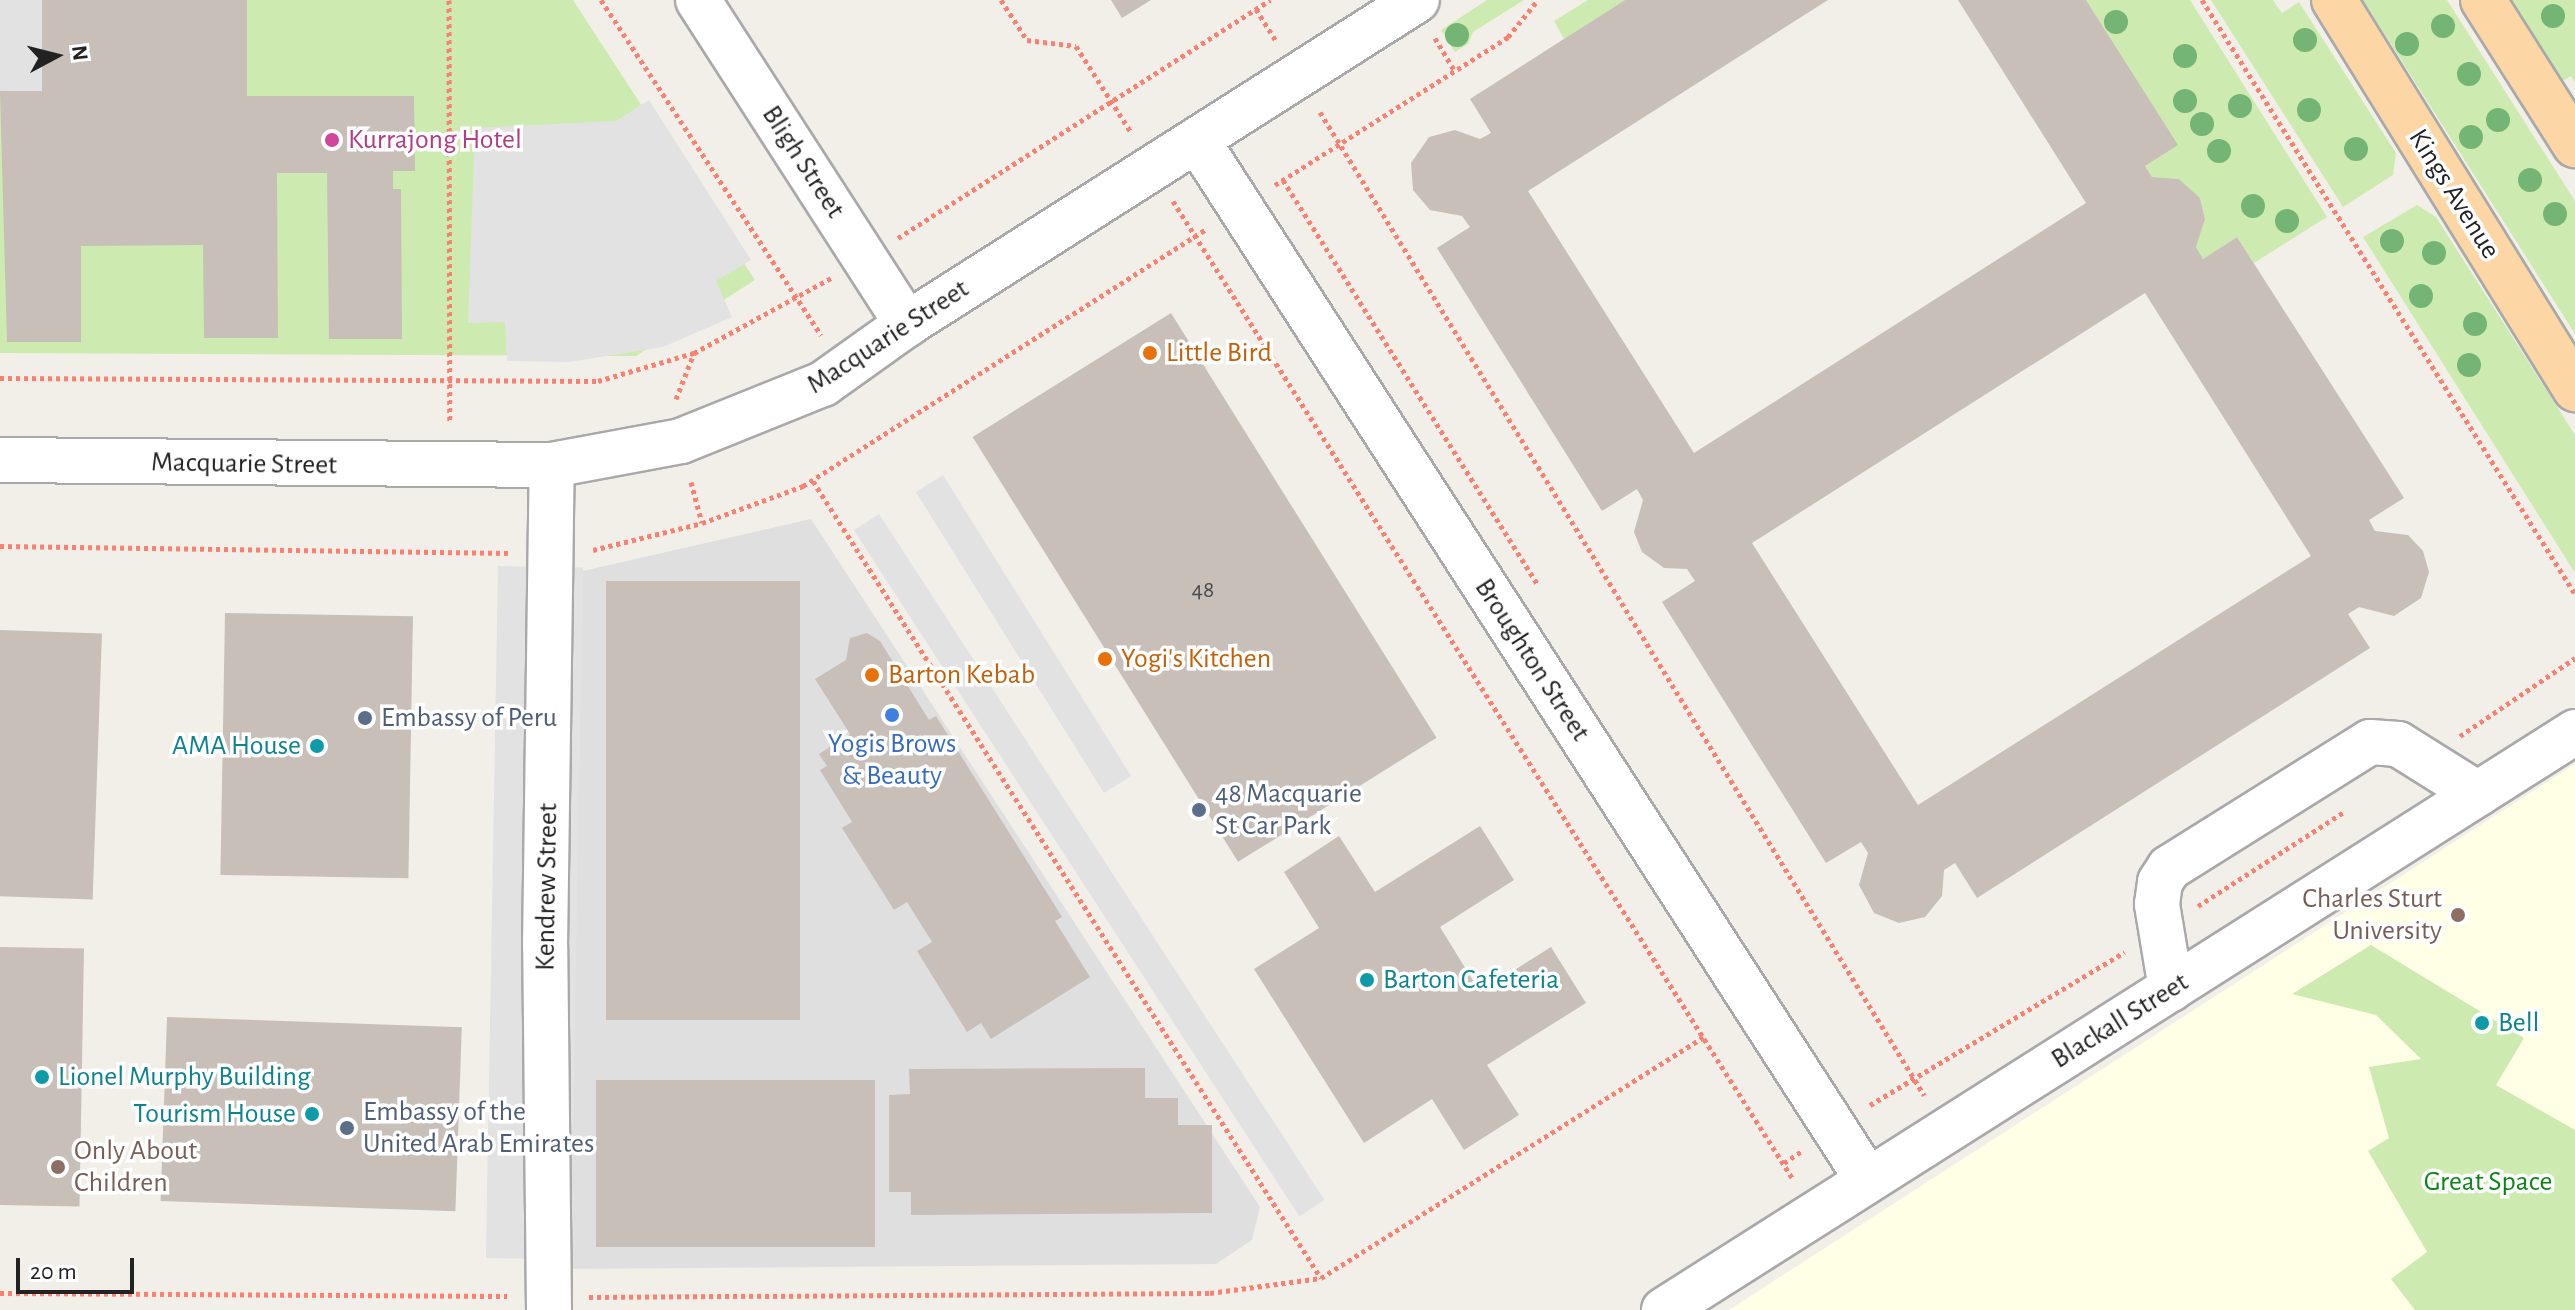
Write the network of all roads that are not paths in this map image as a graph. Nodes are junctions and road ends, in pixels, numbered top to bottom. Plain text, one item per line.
1 (698, 0) edge
2 (1417, 0) edge
3 (2334, 0) edge
4 (2483, 0) edge
5 (1197, 140) junction
6 (2575, 145) edge
7 (907, 324) junction
8 (2575, 389) edge
9 (0, 460) edge
10 (552, 465) junction
11 (2575, 732) edge
12 (2478, 794) junction
13 (2171, 989) junction
14 (1867, 1179) junction
15 (548, 1303) edge
16 (1664, 1310) edge

1 - 7 street, Bligh Street
2 - 5 street, Macquarie Street
3 - 8 main road, Kings Avenue
4 - 6 main road
5 - 7 street, Macquarie Street
5 - 14 street, Broughton Street
7 - 10 street, Macquarie Street
9 - 10 street, Macquarie Street
10 - 15 street, Kendrew Street
11 - 12 street, Blackall Street
12 - 13 street, Blackall Street
12 - 13 street
13 - 14 street, Blackall Street
14 - 16 street, Blackall Street

